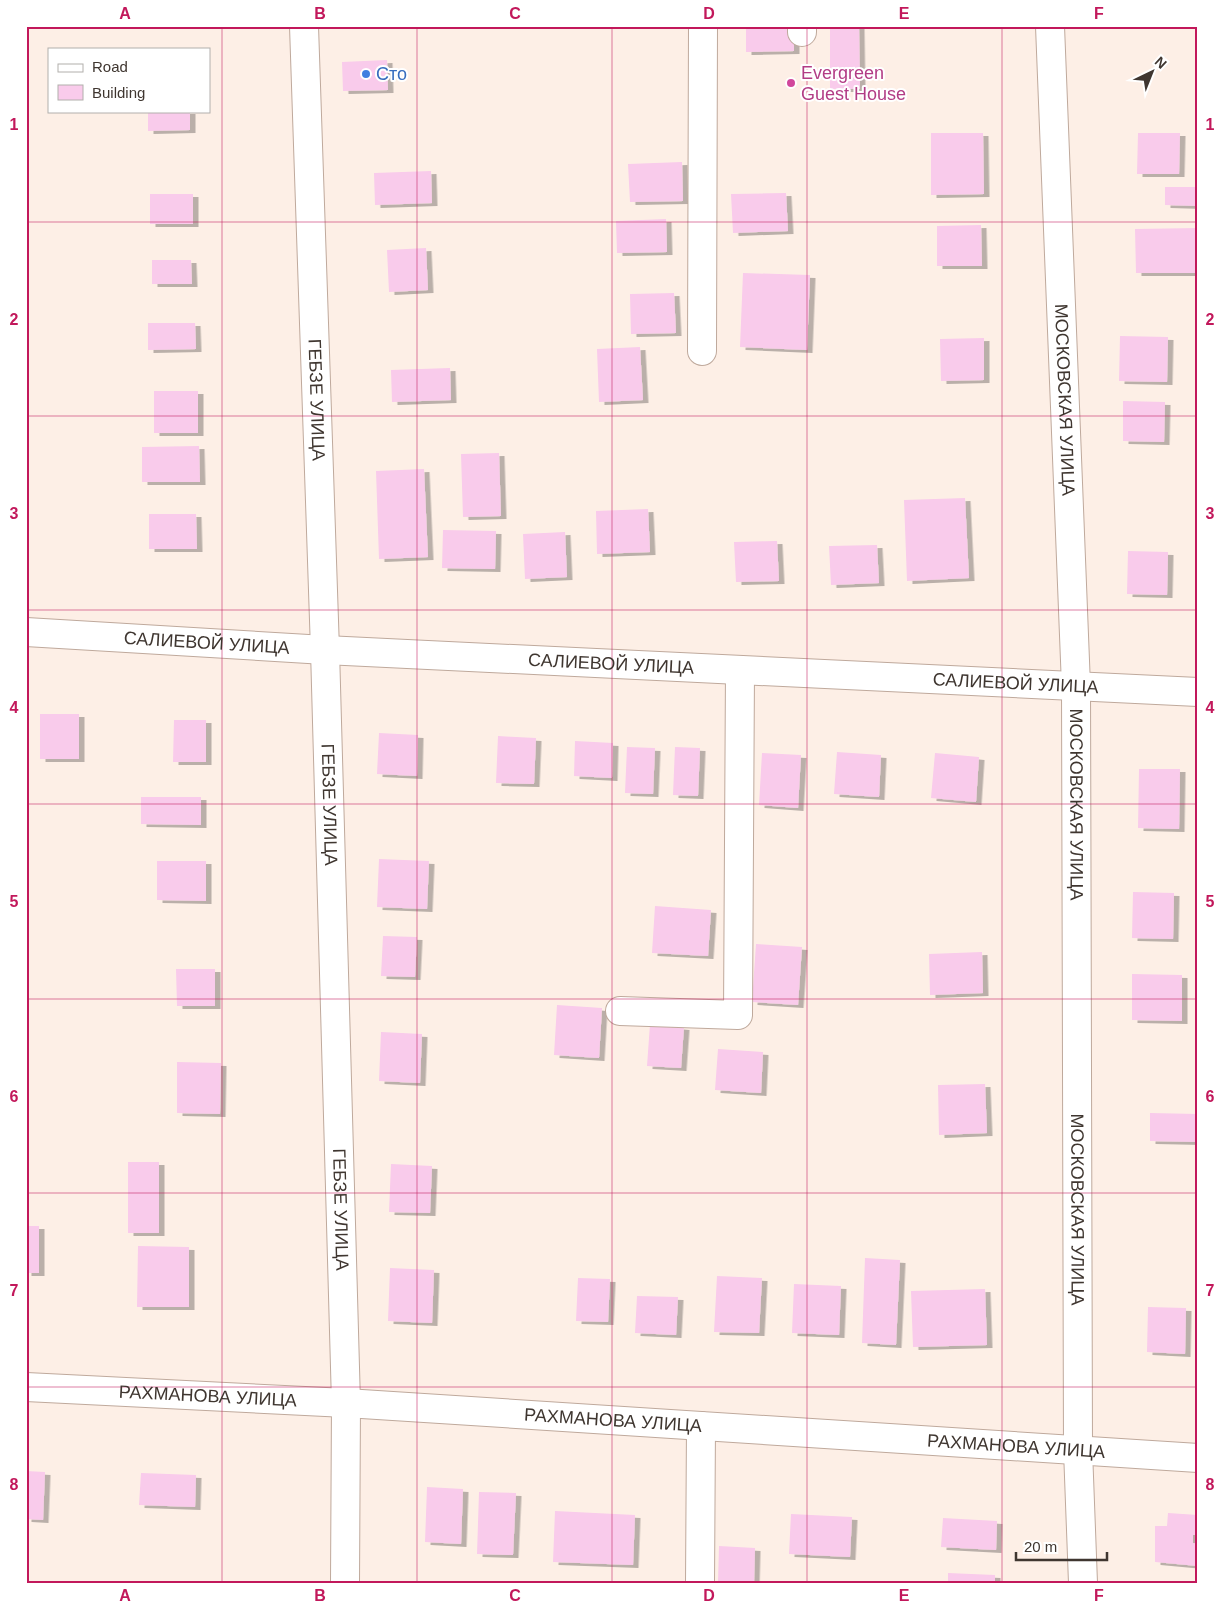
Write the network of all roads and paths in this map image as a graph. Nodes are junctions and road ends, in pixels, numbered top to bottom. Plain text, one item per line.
1 (304, 26) edge
2 (703, 26) edge
3 (1050, 26) edge
4 (702, 352) dead end
5 (26, 632) edge
6 (324, 650) junction
7 (740, 670) junction
8 (1076, 686) junction
9 (1198, 692) edge
10 (620, 1011) dead end
11 (26, 1387) edge
12 (346, 1404) junction
13 (701, 1426) junction
14 (1078, 1450) junction
15 (1198, 1458) edge
16 (346, 1583) edge
17 (700, 1583) edge
18 (1083, 1583) edge

1 - 6 street, ГЕБЗЕ УЛИЦА
2 - 4 street
3 - 8 street, МОСКОВСКАЯ УЛИЦА
5 - 6 street, САЛИЕВОЙ УЛИЦА
6 - 7 street, САЛИЕВОЙ УЛИЦА
6 - 12 street, ГЕБЗЕ УЛИЦА
7 - 8 street, САЛИЕВОЙ УЛИЦА
7 - 10 street
8 - 9 street, САЛИЕВОЙ УЛИЦА
8 - 14 street, МОСКОВСКАЯ УЛИЦА
11 - 12 street, РАХМАНОВА УЛИЦА
12 - 13 street, РАХМАНОВА УЛИЦА
12 - 16 street, ГЕБЗЕ УЛИЦА
13 - 14 street, РАХМАНОВА УЛИЦА
13 - 17 street
14 - 15 street, РАХМАНОВА УЛИЦА
14 - 18 street, МОСКОВСКАЯ УЛИЦА

